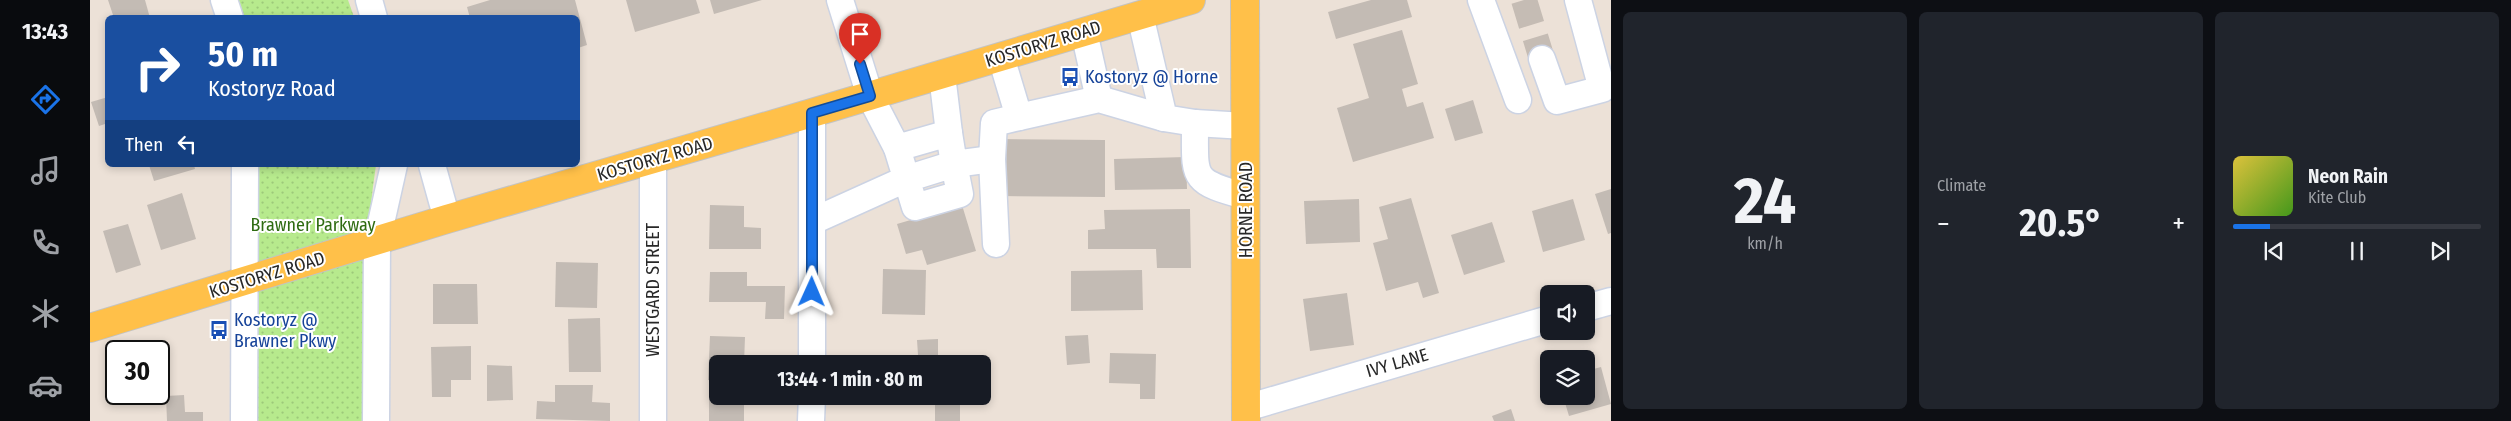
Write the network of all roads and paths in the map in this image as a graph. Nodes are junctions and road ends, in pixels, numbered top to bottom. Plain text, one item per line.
1 (224, 0) edge
2 (369, 0) edge
3 (840, 0) edge
4 (1191, 0) edge
5 (1245, 0) edge
6 (1481, 0) edge
7 (1578, 0) edge
8 (229, 15) edge
9 (373, 15) edge
10 (1140, 15) junction
11 (1084, 32) junction
12 (1001, 56) junction
13 (1542, 59) tunnel mouth
14 (942, 75) junction
15 (870, 96) junction
16 (1099, 100) junction
17 (1518, 100) dead end
18 (812, 113) junction
19 (1019, 117) junction
20 (1164, 118) junction
21 (1195, 123) junction
22 (1245, 126) junction
23 (949, 133) junction
24 (897, 148) junction
25 (992, 159) junction
26 (653, 160) junction
27 (954, 164) junction
28 (245, 167) edge
29 (394, 167) edge
30 (433, 167) edge
31 (906, 179) junction
32 (1246, 196) junction
33 (447, 219) junction
34 (813, 221) junction
35 (377, 241) junction
36 (996, 244) dead end
37 (244, 282) junction
38 (1611, 301) edge
39 (1595, 305) edge
40 (1540, 322) edge
41 (90, 328) edge
42 (812, 355) edge
43 (812, 405) edge
44 (1246, 414) edge
45 (244, 421) edge
46 (376, 421) edge
47 (653, 421) edge
48 (811, 421) edge

1 - 8 street
2 - 9 street
3 - 15 street
4 - 10 main road, KOSTORYZ ROAD
5 - 22 main road, HORNE ROAD
6 - 17 street
7 - 13 street
10 - 11 main road, KOSTORYZ ROAD
10 - 20 street
11 - 12 main road, KOSTORYZ ROAD
11 - 16 street
12 - 14 main road, KOSTORYZ ROAD
12 - 19 street
14 - 15 main road, KOSTORYZ ROAD
14 - 23 street
15 - 18 main road, KOSTORYZ ROAD
15 - 24 street
16 - 19 street
16 - 20 street
18 - 26 main road, KOSTORYZ ROAD
18 - 34 street
19 - 25 street
20 - 21 street
21 - 22 street
21 - 32 street
22 - 32 main road, HORNE ROAD
23 - 24 street
23 - 27 street
24 - 31 street
25 - 27 street
25 - 36 street
26 - 33 main road, KOSTORYZ ROAD
26 - 47 street, WESTGARD STREET
27 - 31 street
28 - 37 street
29 - 35 street
30 - 33 street
31 - 34 street
32 - 44 main road, HORNE ROAD
33 - 35 main road, KOSTORYZ ROAD
34 - 42 street
35 - 37 main road, KOSTORYZ ROAD
35 - 46 street
37 - 41 main road, KOSTORYZ ROAD
37 - 45 street
38 - 39 street
40 - 44 street, IVY LANE
43 - 48 street

